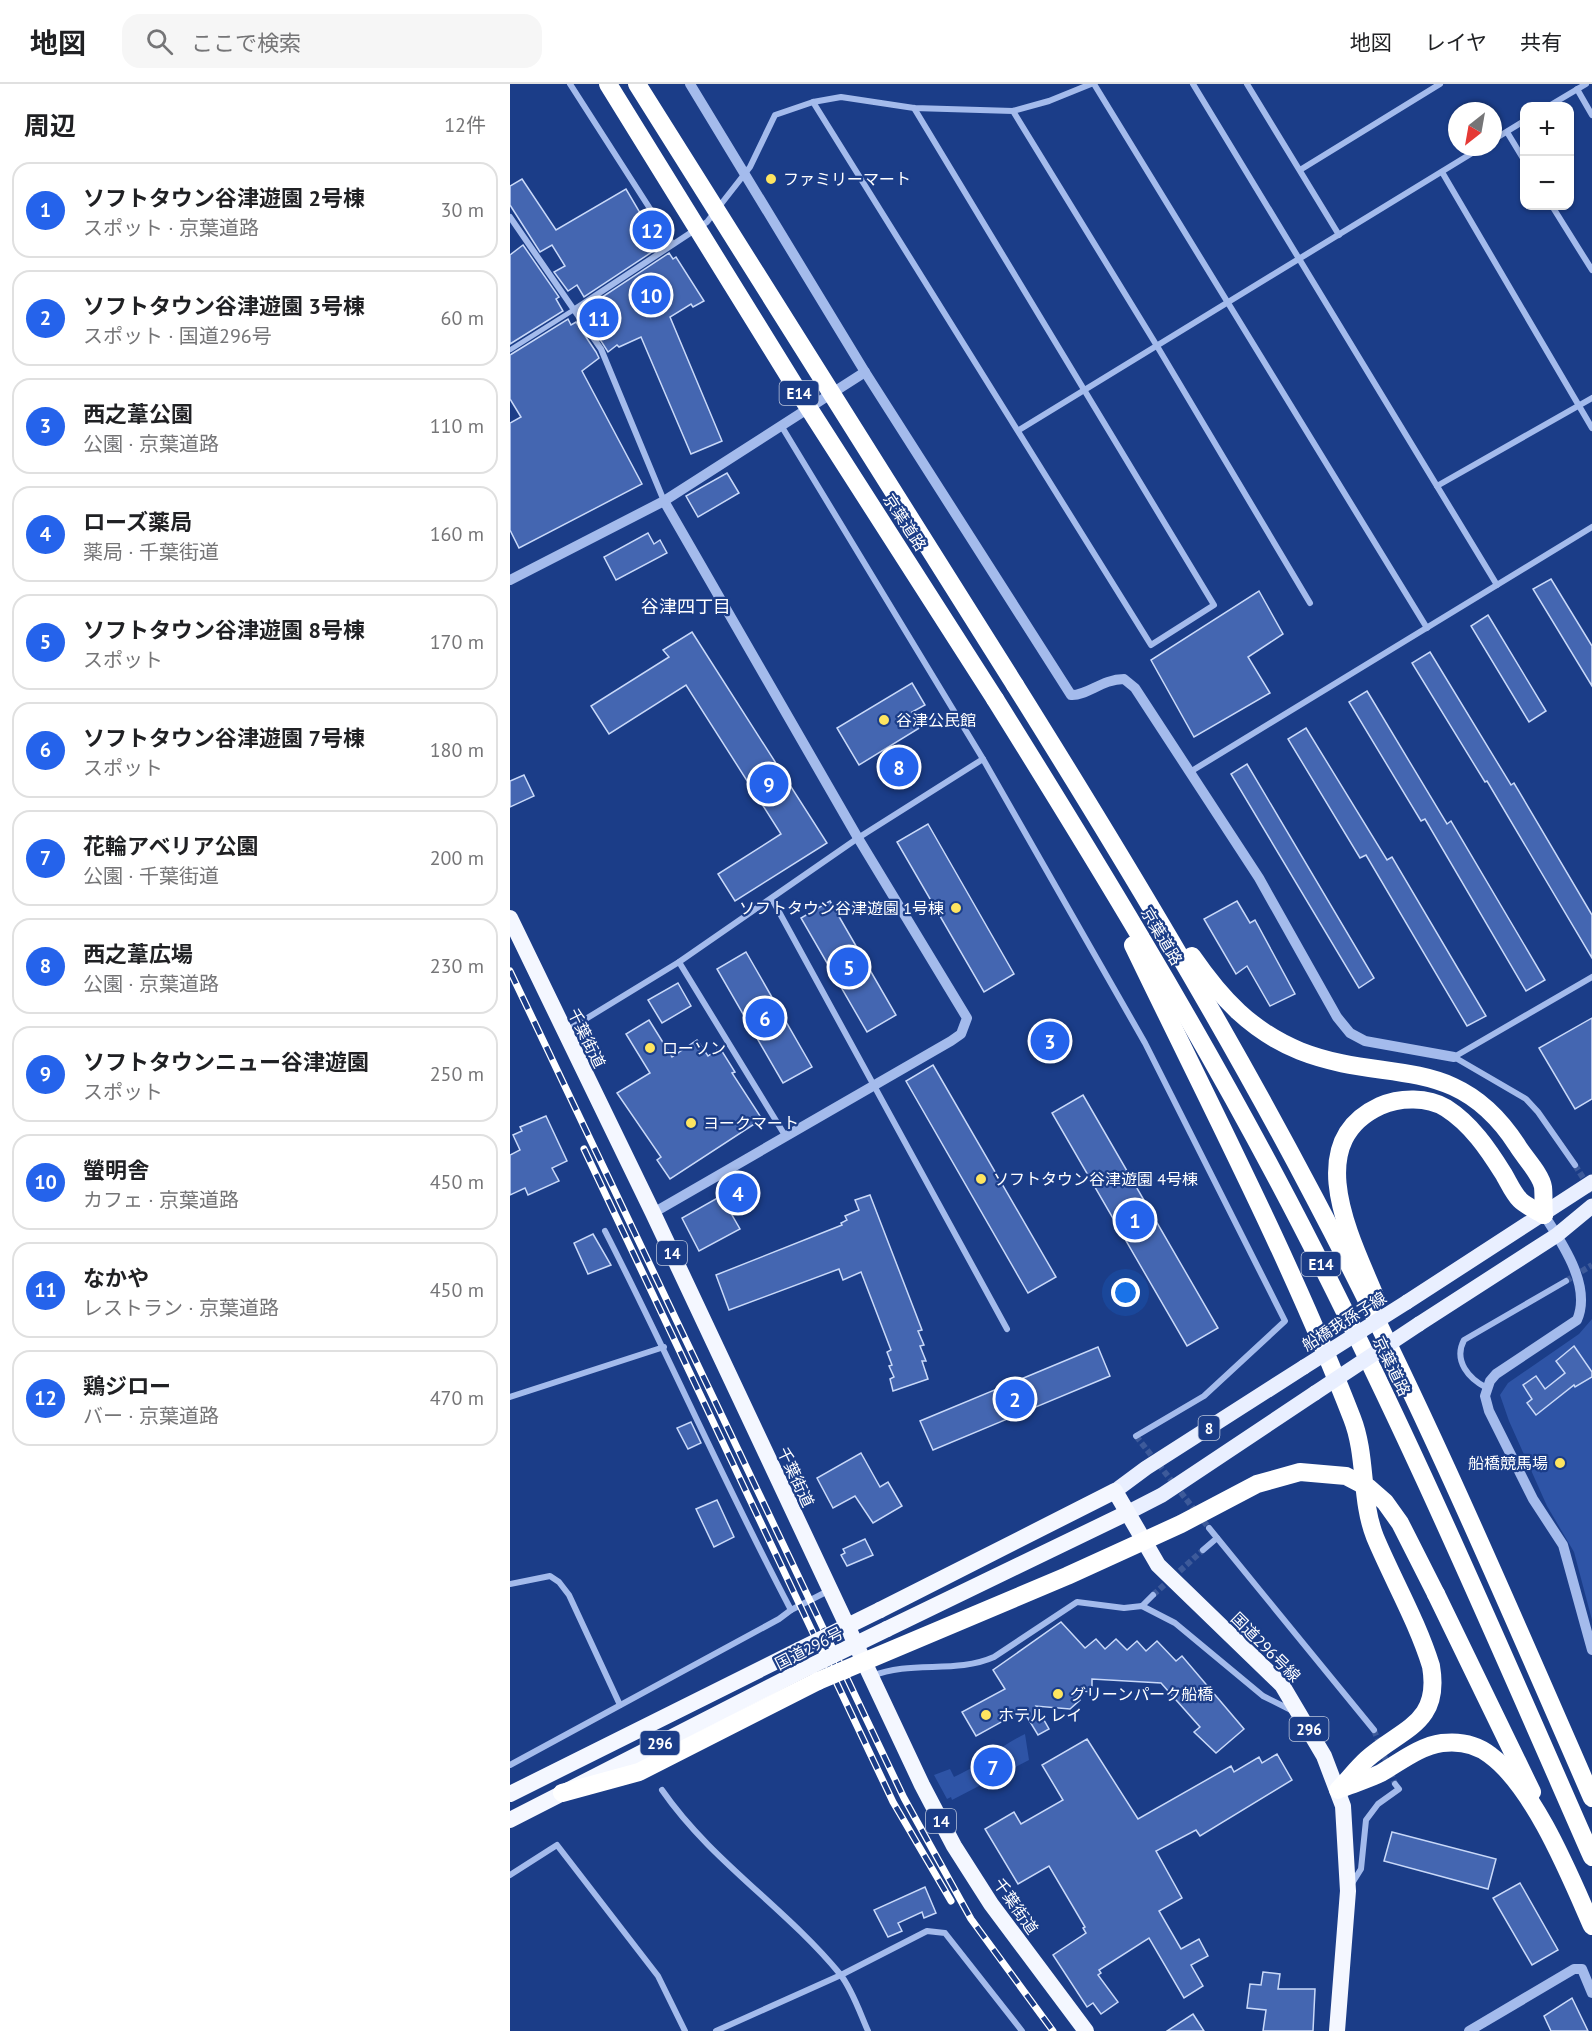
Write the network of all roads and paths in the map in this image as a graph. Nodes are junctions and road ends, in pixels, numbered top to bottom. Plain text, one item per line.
1 (570, 84) edge
2 (608, 84) edge
3 (637, 84) edge
4 (690, 84) edge
5 (1093, 84) edge
6 (1193, 84) edge
7 (1247, 84) edge
8 (1440, 84) edge
9 (1586, 84) edge
10 (1577, 89) junction
11 (813, 102) junction
12 (1556, 102) edge
13 (914, 108) junction
14 (1013, 111) junction
15 (1592, 115) edge
16 (1520, 124) edge
17 (1507, 132) junction
18 (1502, 135) edge
19 (1468, 156) edge
20 (1522, 156) edge
21 (1300, 170) junction
22 (1442, 172) junction
23 (744, 176) junction
24 (1554, 210) edge
25 (510, 217) edge
26 (1339, 235) junction
27 (672, 243) junction
28 (1299, 259) junction
29 (1592, 270) edge
30 (1228, 302) junction
31 (575, 309) junction
32 (1157, 346) junction
33 (510, 350) edge
34 (865, 372) junction
35 (1085, 390) junction
36 (1592, 398) edge
37 (1579, 405) junction
38 (782, 428) junction
39 (1592, 428) edge
40 (1019, 430) junction
41 (1437, 486) junction
42 (664, 501) junction
43 (1592, 527) edge
44 (510, 580) edge
45 (1497, 585) junction
46 (1310, 603) dead end
47 (1427, 628) junction
48 (983, 759) junction
49 (1189, 773) junction
50 (1078, 833) junction
51 (858, 838) junction
52 (1124, 859) junction
53 (772, 899) junction
54 (510, 918) edge
55 (679, 963) junction
56 (1592, 977) edge
57 (564, 1032) junction
58 (1454, 1057) junction
59 (875, 1087) junction
60 (786, 1137) junction
61 (1575, 1165) tunnel mouth
62 (1592, 1182) edge
63 (1592, 1206) edge
64 (653, 1213) junction
65 (1544, 1215) junction
66 (605, 1231) dead end
67 (1557, 1235) junction
68 (1566, 1281) tunnel mouth
69 (1007, 1329) dead end
70 (664, 1347) junction
71 (1487, 1388) junction
72 (510, 1398) edge
73 (1136, 1436) dead end
74 (1446, 1465) junction
75 (1115, 1491) junction
76 (1127, 1513) junction
77 (1209, 1528) tunnel mouth
78 (1216, 1538) junction
79 (1203, 1550) tunnel mouth
80 (510, 1584) edge
81 (830, 1590) junction
82 (1153, 1595) tunnel mouth
83 (1142, 1606) junction
84 (791, 1610) junction
85 (1592, 1650) edge
86 (814, 1674) junction
87 (871, 1677) junction
88 (620, 1705) junction
89 (1302, 1716) junction
90 (1374, 1730) tunnel mouth
91 (510, 1765) edge
92 (1395, 1784) dead end
93 (662, 1790) dead end
94 (1338, 1790) junction
95 (562, 1793) joint
96 (510, 1794) edge
97 (1592, 1798) edge
98 (510, 1820) edge
99 (1558, 1854) junction
100 (1592, 1857) edge
101 (510, 1875) edge
102 (1348, 1891) junction
103 (1592, 1926) edge
104 (841, 1975) junction
105 (1592, 1993) edge
106 (685, 2031) edge
107 (716, 2031) edge
108 (868, 2031) edge
109 (1022, 2031) edge
110 (1086, 2031) edge
111 (1336, 2031) edge
112 (1469, 2031) edge

1 - 27 street
2 - 50 highway, 京葉道路 / E14, bridge
3 - 52 highway, 京葉道路 / E14, bridge
4 - 23 street
5 - 14 street
5 - 30 street
6 - 28 street
7 - 21 street
8 - 21 street
9 - 10 street
10 - 12 street
10 - 15 street
11 - 13 street
11 - 23 street
11 - 40 street
13 - 14 street
13 - 35 street
14 - 32 street
16 - 17 street
17 - 18 street
17 - 20 street
19 - 22 street
21 - 26 street
22 - 26 street
22 - 37 street
23 - 27 street
23 - 34 street
24 - 29 street
25 - 31 street
26 - 28 street
27 - 31 street
28 - 30 street
28 - 41 street
30 - 32 street
30 - 47 street
31 - 33 street
31 - 42 street
32 - 35 street
32 - 46 street
34 - 38 street
34 - 49 street
35 - 40 street
35 - 40 street
36 - 37 street
37 - 39 street
37 - 41 street
38 - 42 street
38 - 48 street
41 - 45 street
42 - 44 street
42 - 51 street
43 - 45 street
45 - 47 street
47 - 49 street
48 - 51 street
48 - 73 street
49 - 58 street
50 - 94 highway
50 - 100 highway, 京葉道路 / E14, bridge
51 - 53 street
51 - 59 street
52 - 65 highway
52 - 74 highway, 京葉道路 / E14, bridge
53 - 55 street
53 - 59 street
54 - 57 highway, 千葉街道 / 14
55 - 57 street
55 - 60 street
56 - 58 street
57 - 64 highway, 千葉街道 / 14
58 - 61 street
59 - 60 street
59 - 69 street
60 - 64 street
62 - 65 main road, 船橋我孫子線 / 8
63 - 67 main road, 8
64 - 81 highway, 千葉街道 / 14
65 - 67 street
65 - 74 highway, bridge
65 - 75 main road, 船橋我孫子線 / 8, bridge
66 - 70 street
67 - 71 street
67 - 76 main road, 8, bridge
68 - 71 street
70 - 72 street
70 - 84 street
71 - 85 street
74 - 97 highway, 京葉道路 / E14
75 - 76 highway, 国道296号線 / 296
75 - 96 highway, 国道296号 / 296, bridge
76 - 86 highway, 国道296号, bridge
76 - 89 highway, 国道296号線 / 296
77 - 78 street
78 - 79 street
78 - 90 street
80 - 88 street
81 - 84 street
81 - 87 highway, 千葉街道 / 14
82 - 83 street
83 - 87 street
83 - 89 street
84 - 88 street
86 - 95 highway
86 - 99 highway, bridge
87 - 110 highway, 千葉街道 / 14
88 - 91 street
89 - 94 highway, 国道296号線 / 296
92 - 102 street
93 - 104 street
94 - 99 highway
94 - 102 highway, 国道296号線 / 296
95 - 98 highway
99 - 103 highway
101 - 106 street
102 - 111 highway, 国道296号線 / 296
104 - 107 street
104 - 108 street
104 - 109 street
105 - 112 street

